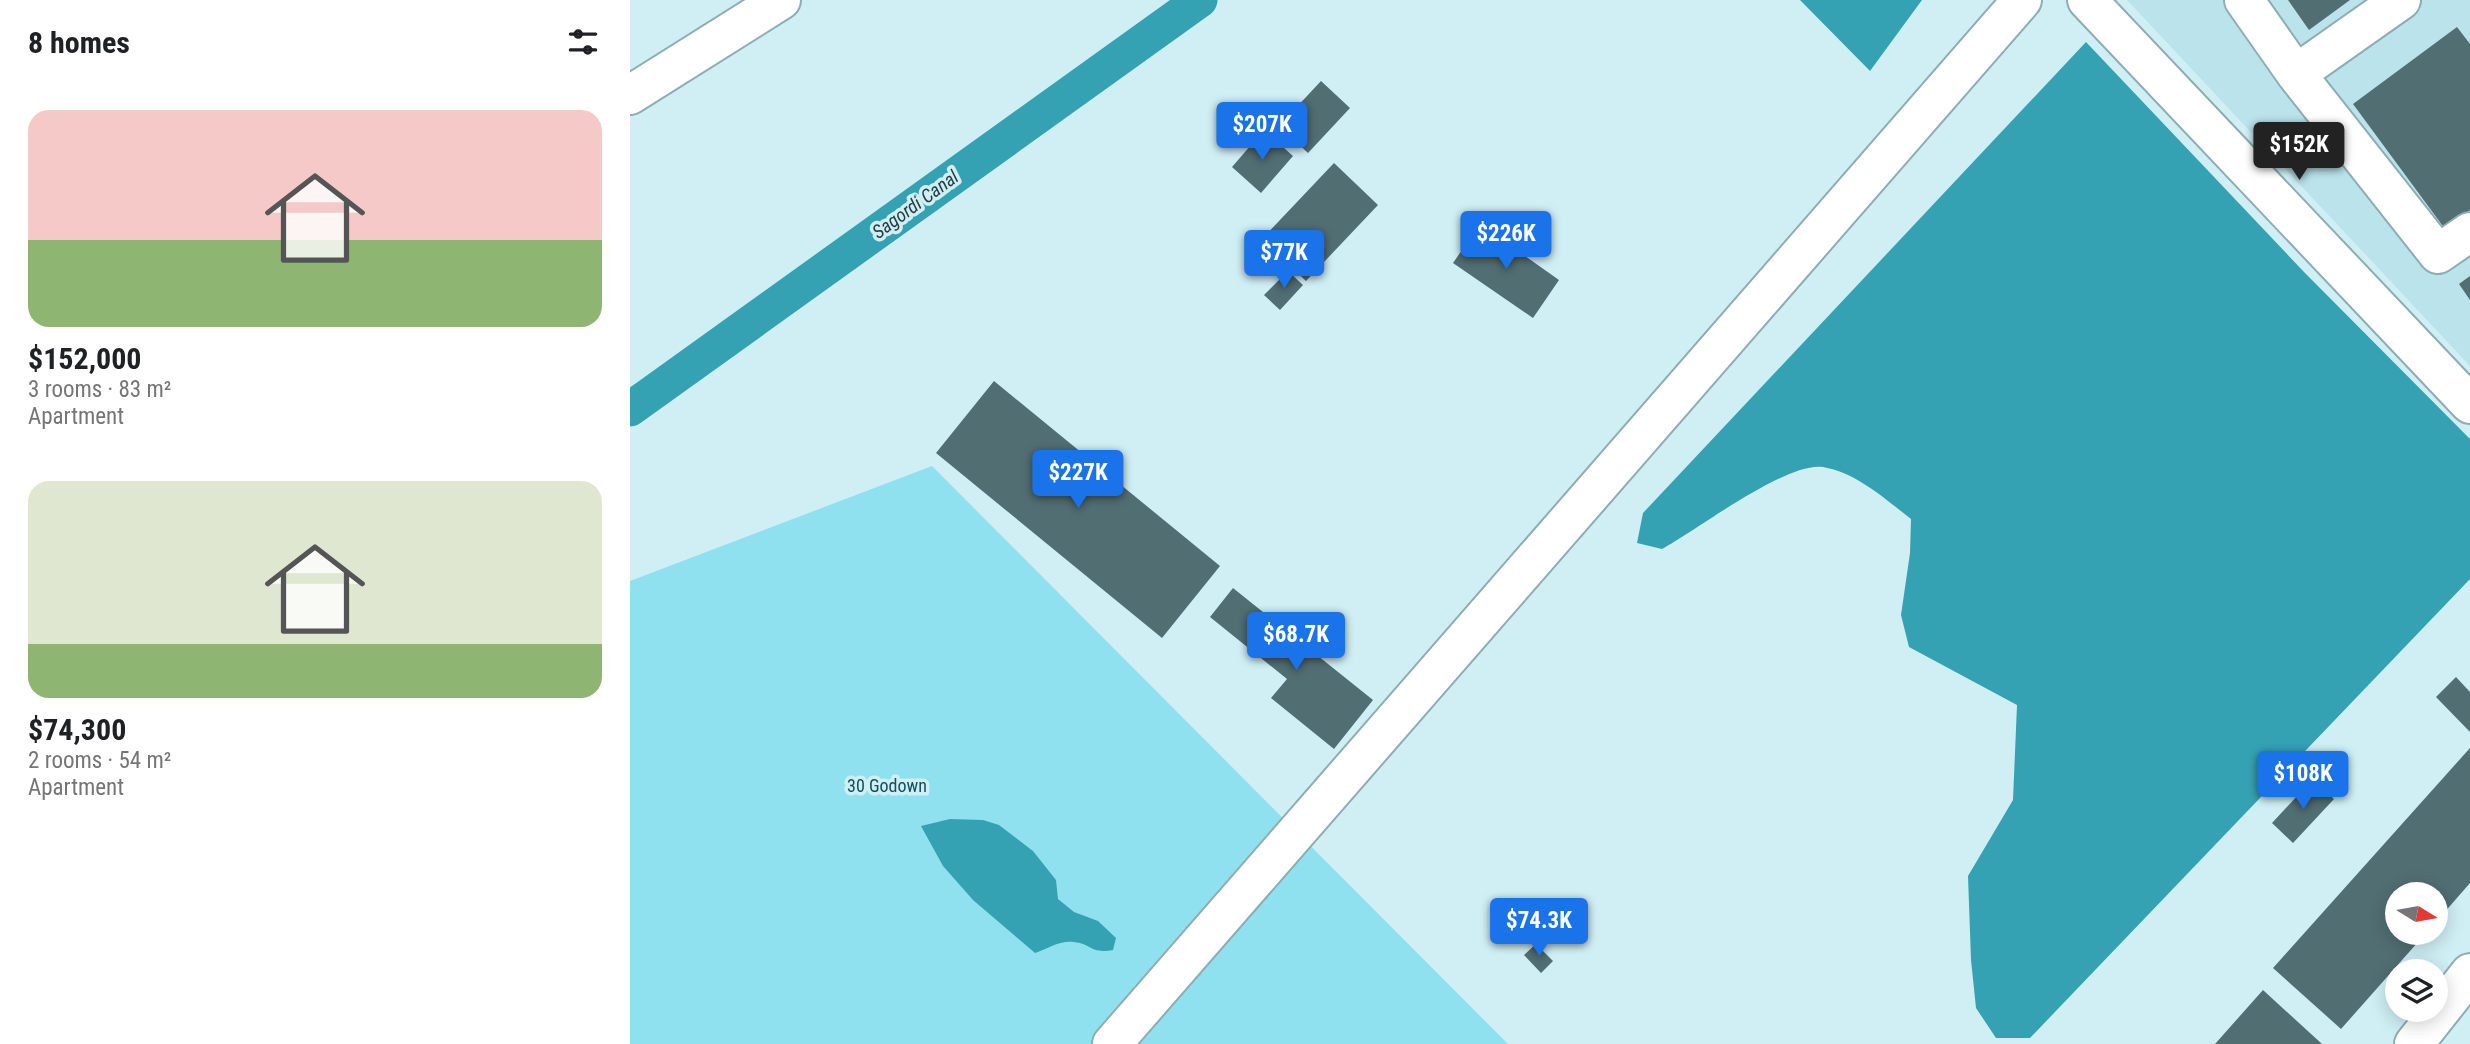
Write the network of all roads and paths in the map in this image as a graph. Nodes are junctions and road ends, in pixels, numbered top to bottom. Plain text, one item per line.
1 (781, 0) edge
2 (2022, 0) edge
3 (2087, 0) edge
4 (2244, 0) edge
5 (2401, 0) edge
6 (2296, 74) junction
7 (630, 95) edge
8 (2470, 232) edge
9 (2470, 404) edge
10 (2470, 974) edge
11 (1112, 1044) edge
12 (2414, 1044) edge

1 - 7 street
2 - 11 street
3 - 9 street
4 - 6 street
5 - 6 street
6 - 8 street
10 - 12 street

